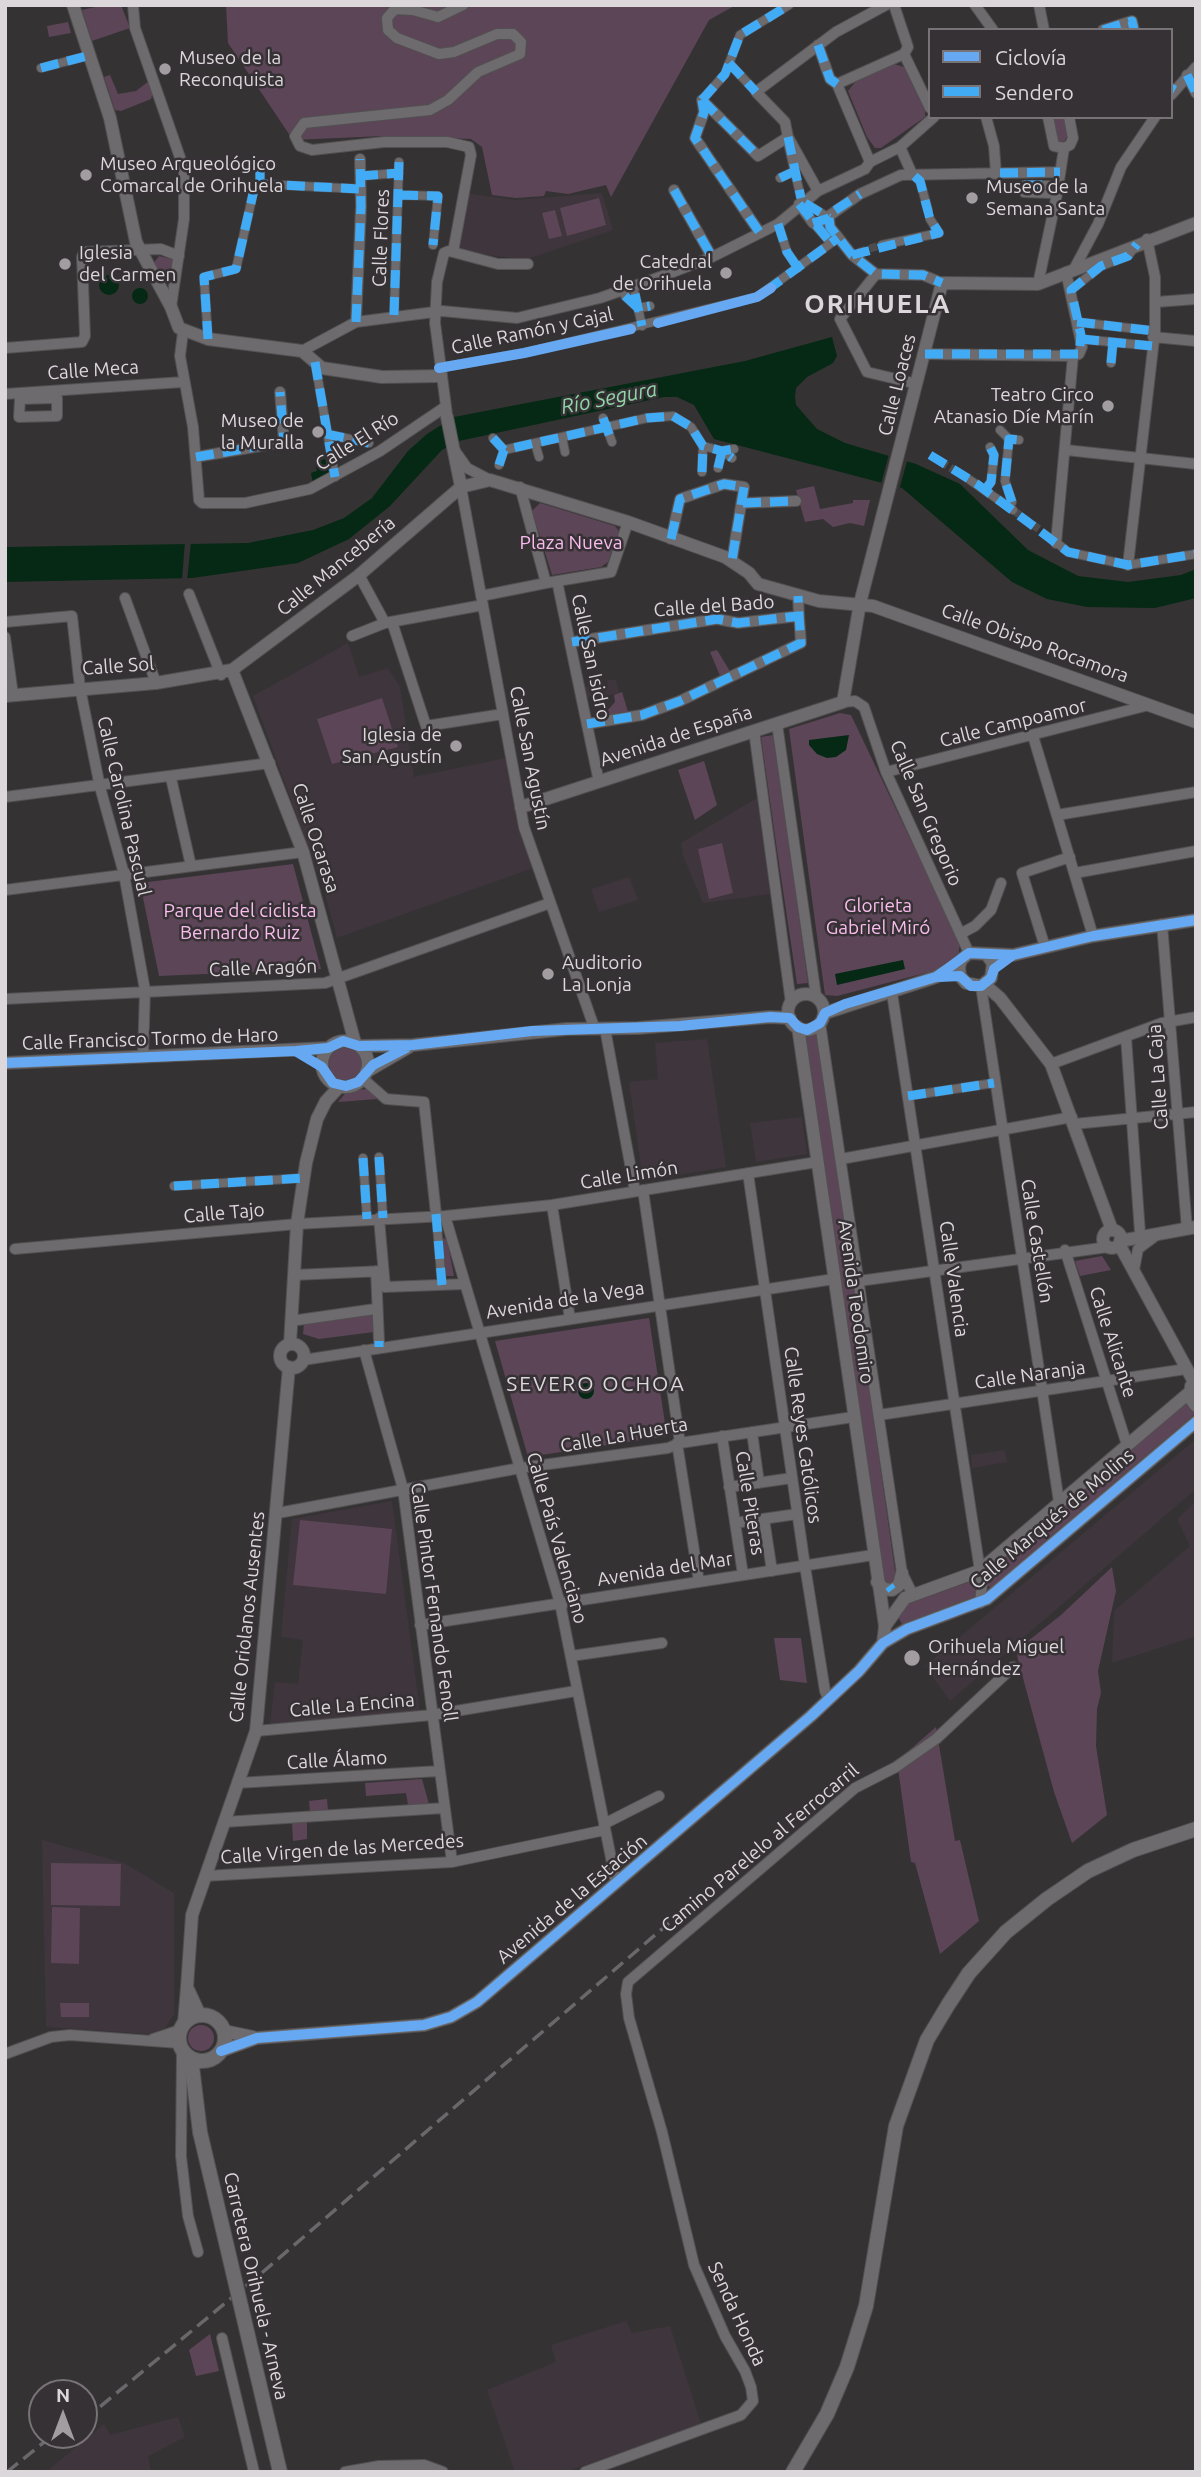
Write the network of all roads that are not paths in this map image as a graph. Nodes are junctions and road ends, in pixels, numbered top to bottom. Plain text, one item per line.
1 (73, 5) edge
2 (132, 5) edge
3 (463, 5) edge
4 (789, 5) edge
5 (886, 5) edge
6 (894, 5) edge
7 (975, 5) edge
8 (1042, 6) edge
9 (992, 28) edge
10 (1044, 28) edge
11 (818, 45) junction
12 (906, 50) junction
13 (91, 55) junction
14 (729, 63) junction
15 (41, 68) dead end
16 (1191, 71) edge
17 (837, 84) junction
18 (1173, 90) edge
19 (756, 92) junction
20 (1196, 93) edge
21 (702, 100) junction
22 (928, 103) edge
23 (932, 119) edge
24 (987, 119) edge
25 (1048, 119) edge
26 (1069, 119) edge
27 (1154, 119) edge
28 (788, 137) junction
29 (900, 147) junction
30 (1064, 148) junction
31 (360, 159) dead end
32 (399, 162) dead end
33 (868, 165) junction
34 (260, 169) dead end
35 (795, 171) junction
36 (1025, 172) junction
37 (1060, 172) junction
38 (399, 173) junction
39 (998, 173) junction
40 (912, 174) junction
41 (360, 176) junction
42 (780, 178) dead end
43 (260, 184) junction
44 (361, 189) junction
45 (674, 190) dead end
46 (1049, 190) dead end
47 (818, 191) junction
48 (862, 193) junction
49 (400, 195) junction
50 (802, 202) junction
51 (1196, 223) edge
52 (778, 224) junction
53 (831, 229) junction
54 (760, 233) junction
55 (1142, 242) junction
56 (433, 245) dead end
57 (882, 245) tunnel mouth
58 (144, 251) junction
59 (179, 252) junction
60 (456, 252) junction
61 (712, 257) junction
62 (528, 264) dead end
63 (798, 268) junction
64 (1070, 270) junction
65 (876, 274) junction
66 (942, 283) junction
67 (1038, 284) junction
68 (176, 285) junction
69 (159, 287) junction
70 (1070, 290) junction
71 (635, 294) dead end
72 (625, 296) dead end
73 (1196, 299) edge
74 (1156, 302) junction
75 (650, 306) dead end
76 (171, 307) junction
77 (638, 311) junction
78 (435, 312) junction
79 (394, 315) junction
80 (356, 323) junction
81 (1077, 323) junction
82 (653, 324) junction
83 (642, 326) junction
84 (632, 328) junction
85 (183, 332) junction
86 (1153, 338) junction
87 (208, 339) junction
88 (1081, 339) junction
89 (1196, 341) edge
90 (1113, 342) junction
91 (315, 344) junction
92 (5, 348) edge
93 (302, 351) junction
94 (925, 354) junction
95 (1073, 356) junction
96 (315, 362) junction
97 (1111, 363) dead end
98 (440, 372) junction
99 (183, 382) junction
100 (917, 384) junction
101 (281, 392) dead end
102 (5, 394) edge
103 (446, 412) junction
104 (604, 423) junction
105 (1000, 430) dead end
106 (326, 435) junction
107 (562, 437) junction
108 (493, 438) dead end
109 (1019, 440) dead end
110 (612, 442) dead end
111 (369, 443) dead end
112 (536, 443) junction
113 (703, 446) junction
114 (453, 447) junction
115 (1000, 448) junction
116 (734, 449) dead end
117 (504, 450) junction
118 (1066, 450) junction
119 (565, 452) dead end
120 (722, 452) junction
121 (196, 457) junction
122 (539, 457) dead end
123 (732, 458) dead end
124 (1140, 458) junction
125 (1196, 464) edge
126 (502, 465) dead end
127 (718, 468) dead end
128 (702, 472) dead end
129 (335, 477) junction
130 (490, 480) junction
131 (970, 480) tunnel mouth
132 (461, 487) junction
133 (520, 487) junction
134 (989, 488) junction
135 (796, 501) dead end
136 (743, 503) junction
137 (1013, 510) tunnel mouth
138 (628, 522) junction
139 (671, 539) junction
140 (1053, 540) joint
141 (1196, 554) edge
142 (732, 560) junction
143 (1128, 565) junction
144 (359, 575) junction
145 (552, 582) junction
146 (189, 594) dead end
147 (798, 596) junction
148 (125, 597) dead end
149 (482, 601) junction
150 (860, 603) junction
151 (799, 616) junction
152 (5, 622) edge
153 (389, 622) junction
154 (352, 636) dead end
155 (5, 637) edge
156 (572, 642) junction
157 (226, 672) junction
158 (156, 683) junction
159 (80, 688) junction
160 (9, 695) edge
161 (843, 702) junction
162 (1149, 705) junction
163 (503, 714) junction
164 (1196, 722) edge
165 (587, 724) junction
166 (777, 724) junction
167 (754, 731) junction
168 (1033, 736) junction
169 (270, 763) junction
170 (886, 772) junction
171 (171, 778) junction
172 (599, 782) junction
173 (100, 787) junction
174 (1196, 792) edge
175 (5, 797) edge
176 (521, 807) junction
177 (1057, 815) junction
178 (1196, 851) edge
179 (303, 852) junction
180 (1070, 857) junction
181 (191, 866) junction
182 (1075, 873) junction
183 (124, 874) junction
184 (1001, 883) dead end
185 (5, 890) edge
186 (550, 903) junction
187 (1196, 920) edge
188 (1162, 924) junction
189 (960, 934) junction
190 (1093, 936) junction
191 (1045, 947) junction
192 (969, 953) junction
193 (986, 954) junction
194 (1013, 955) junction
195 (960, 969) junction
196 (339, 979) junction
197 (987, 979) junction
198 (145, 990) junction
199 (892, 993) junction
200 (5, 999) edge
201 (821, 1008) junction
202 (792, 1014) junction
203 (1196, 1017) edge
204 (1171, 1020) junction
205 (594, 1027) junction
206 (638, 1028) junction
207 (606, 1034) junction
208 (502, 1036) junction
209 (1126, 1037) junction
210 (352, 1044) junction
211 (413, 1045) junction
212 (328, 1048) junction
213 (296, 1051) junction
214 (143, 1057) junction
215 (5, 1063) edge
216 (1051, 1064) junction
217 (322, 1067) junction
218 (364, 1075) junction
219 (334, 1083) junction
220 (994, 1083) junction
221 (908, 1096) junction
222 (1196, 1112) edge
223 (1177, 1113) junction
224 (1131, 1118) junction
225 (1073, 1120) junction
226 (1002, 1131) junction
227 (916, 1147) junction
228 (379, 1157) dead end
229 (363, 1158) dead end
230 (841, 1159) junction
231 (817, 1162) junction
232 (748, 1173) junction
233 (304, 1178) junction
234 (174, 1186) dead end
235 (639, 1191) junction
236 (552, 1205) junction
237 (441, 1215) junction
238 (376, 1219) junction
239 (297, 1224) junction
240 (1192, 1228) edge
241 (1144, 1233) junction
242 (1163, 1233) junction
243 (1112, 1237) junction
244 (15, 1249) dead end
245 (1065, 1250) junction
246 (1022, 1257) junction
247 (1131, 1264) junction
248 (936, 1270) junction
249 (379, 1271) junction
250 (294, 1275) junction
251 (834, 1279) junction
252 (859, 1281) junction
253 (465, 1284) junction
254 (442, 1285) junction
255 (765, 1289) junction
256 (660, 1305) junction
257 (375, 1309) junction
258 (570, 1319) junction
259 (291, 1321) junction
260 (480, 1332) junction
261 (290, 1344) junction
262 (379, 1344) junction
263 (364, 1350) junction
264 (303, 1360) junction
265 (289, 1367) junction
266 (1192, 1380) edge
267 (1106, 1382) junction
268 (1041, 1391) junction
269 (953, 1404) junction
270 (1196, 1406) edge
271 (879, 1415) junction
272 (853, 1417) junction
273 (1196, 1422) edge
274 (785, 1427) junction
275 (752, 1432) junction
276 (722, 1436) junction
277 (679, 1443) junction
278 (1127, 1445) junction
279 (520, 1468) junction
280 (792, 1478) junction
281 (759, 1483) junction
282 (729, 1487) junction
283 (403, 1489) junction
284 (1059, 1502) junction
285 (278, 1513) junction
286 (797, 1514) junction
287 (764, 1519) junction
288 (735, 1523) junction
289 (873, 1555) junction
290 (805, 1566) junction
291 (772, 1571) junction
292 (979, 1571) junction
293 (902, 1573) junction
294 (743, 1575) junction
295 (699, 1582) junction
296 (886, 1586) junction
297 (913, 1595) junction
298 (560, 1603) junction
299 (980, 1604) junction
300 (894, 1611) junction
301 (420, 1625) junction
302 (886, 1626) junction
303 (907, 1629) junction
304 (662, 1643) dead end
305 (883, 1643) junction
306 (570, 1656) junction
307 (1013, 1667) dead end
308 (576, 1691) junction
309 (829, 1700) junction
310 (432, 1715) junction
311 (256, 1731) junction
312 (439, 1771) junction
313 (237, 1783) junction
314 (659, 1796) dead end
315 (444, 1808) junction
316 (224, 1822) junction
317 (604, 1827) junction
318 (1196, 1829) edge
319 (452, 1862) junction
320 (205, 1876) junction
321 (617, 1883) junction
322 (628, 1982) joint
323 (187, 1987) junction
324 (200, 2015) junction
325 (224, 2031) junction
326 (257, 2038) junction
327 (183, 2041) junction
328 (5, 2053) edge
329 (217, 2054) junction
330 (198, 2109) junction
331 (198, 2252) dead end
332 (222, 2338) dead end
333 (254, 2472) edge
334 (280, 2472) edge
335 (345, 2472) edge
336 (443, 2472) edge
337 (585, 2472) edge
338 (793, 2472) edge

1 - 13 street
2 - 59 street
3 - 60 street
4 - 14 street
5 - 11 street
6 - 12 street
7 - 9 street
8 - 10 street
11 - 17 street
11 - 19 street
12 - 17 street
12 - 22 street
13 - 15 street
13 - 58 street
14 - 19 street
14 - 21 street
16 - 18 street
16 - 20 street
17 - 33 street
19 - 28 street
21 - 28 street
21 - 54 street
23 - 29 street
24 - 39 street
25 - 30 street
26 - 30 street
27 - 64 street
28 - 35 street
28 - 47 street
29 - 33 street
29 - 40 street
30 - 37 street
31 - 41 street
32 - 38 street, Calle Flores
33 - 47 street
33 - 48 street
34 - 43 street
35 - 42 street
35 - 50 street
36 - 37 street
36 - 39 street
36 - 46 street
37 - 67 street
38 - 41 street
38 - 49 street, Calle Flores
39 - 40 street
40 - 48 street
40 - 57 street
41 - 44 street
43 - 44 street
43 - 87 street
44 - 80 street
45 - 61 street
47 - 50 street
48 - 53 street
49 - 56 street
49 - 79 street, Calle Flores
50 - 52 street
50 - 53 street
50 - 53 street
51 - 55 street
52 - 54 street
52 - 63 street
53 - 63 street, Calle Ramón y Cajal
53 - 65 street
54 - 61 street
55 - 64 street
55 - 70 street
55 - 74 street
58 - 59 street
58 - 69 street
58 - 92 street
59 - 68 street
60 - 62 street
60 - 78 street
61 - 78 street
63 - 82 street, Calle Ramón y Cajal
64 - 67 street
64 - 70 street
65 - 66 street
65 - 100 street
66 - 67 street
66 - 94 street, Calle Loaces
68 - 69 street
68 - 76 street
69 - 76 street
70 - 81 street
71 - 77 street
72 - 77 street
73 - 74 street
74 - 86 street
75 - 77 street
76 - 85 street
77 - 82 street
77 - 83 street
77 - 84 street
78 - 79 street
78 - 98 street
79 - 80 street
80 - 91 street
81 - 86 street
81 - 88 street
82 - 83 street, Calle Ramón y Cajal
83 - 84 street, Calle Ramón y Cajal
84 - 98 street, Calle Ramón y Cajal
85 - 87 street
85 - 99 street
86 - 89 street
86 - 90 street
86 - 124 street
87 - 93 street
88 - 90 street
88 - 95 street
90 - 97 street
91 - 93 street
91 - 96 street
93 - 96 street
94 - 95 street
94 - 100 street, Calle Loaces
95 - 118 street
96 - 98 street
96 - 106 street
98 - 103 street
99 - 102 street, Calle Meca
99 - 121 street
100 - 150 street, Calle Loaces
101 - 121 street
103 - 114 street
103 - 129 street, Calle El Río
104 - 107 street
104 - 110 street
104 - 113 street
105 - 115 street
106 - 111 street
106 - 129 street
107 - 112 street
107 - 119 street
108 - 117 street
109 - 115 street
112 - 117 street
112 - 122 street
113 - 120 street
113 - 128 street
114 - 130 street
114 - 132 street
115 - 134 street
115 - 134 street
116 - 120 street
117 - 126 street
118 - 124 street
118 - 140 street
120 - 123 street
120 - 127 street
121 - 129 street, Calle El Río
124 - 125 street
124 - 143 street
130 - 132 street
130 - 133 street
131 - 134 street
132 - 144 street, Calle Mancebería
132 - 149 street, Calle San Agustín
133 - 138 street
133 - 145 street
134 - 137 street
135 - 136 street
136 - 139 street
136 - 142 street
138 - 139 street
138 - 145 street
139 - 142 street
140 - 143 street
141 - 143 street
142 - 147 street, Calle Obispo Rocamora
144 - 153 street
144 - 157 street, Calle Mancebería
145 - 149 street
145 - 156 street, Calle San Isidro
146 - 157 street
147 - 150 street, Calle Obispo Rocamora
147 - 151 street, Calle del Bado
148 - 158 street
149 - 153 street
149 - 163 street, Calle San Agustín
150 - 161 street, Calle Loaces
150 - 162 street, Calle Obispo Rocamora
151 - 156 street, Calle del Bado
151 - 165 street
152 - 159 street, Calle Carolina Pascual
153 - 154 street
153 - 163 street
155 - 160 street
156 - 165 street, Calle San Isidro
157 - 158 street, Calle Sol
157 - 169 street, Calle Ocarasa
158 - 159 street, Calle Sol
159 - 160 street, Calle Sol
159 - 173 street, Calle Carolina Pascual
161 - 166 street, Avenida de España
161 - 170 street, Calle San Gregorio
162 - 164 street, Calle Obispo Rocamora
162 - 168 street, Calle Campoamor
163 - 176 street, Calle San Agustín
165 - 172 street, Calle San Isidro
166 - 167 street, Avenida de España
166 - 201 street, Avenida Teodomiro
167 - 172 street, Avenida de España
167 - 202 street, Avenida Teodomiro
168 - 170 street, Calle Campoamor
168 - 177 street
169 - 171 street
169 - 179 street, Calle Ocarasa
170 - 189 street, Calle San Gregorio
171 - 173 street
171 - 181 street
172 - 176 street, Avenida de España
173 - 175 street
173 - 183 street, Calle Carolina Pascual
174 - 177 street
176 - 186 street, Calle San Agustín
177 - 180 street
178 - 182 street
179 - 181 street
179 - 196 street, Calle Ocarasa
180 - 182 street
180 - 191 street
181 - 183 street
182 - 190 street
183 - 185 street
183 - 198 street, Calle Carolina Pascual
184 - 189 street
186 - 196 street, Calle Aragón
186 - 205 street, Calle San Agustín
187 - 188 street
188 - 190 street
188 - 204 street, Calle La Caja
189 - 192 street, Calle San Gregorio
190 - 191 street
191 - 194 street
192 - 193 street
192 - 195 street
193 - 194 street
193 - 197 street
194 - 197 street
195 - 197 street
195 - 199 street
196 - 198 street, Calle Aragón
196 - 210 street, Calle Ocarasa
197 - 216 street
197 - 220 street, Calle Castellón
198 - 200 street, Calle Aragón
198 - 214 street, Calle Carolina Pascual
199 - 201 street
199 - 221 street, Calle Valencia
201 - 202 street
201 - 202 street
201 - 230 street, Avenida Teodomiro
202 - 206 street
202 - 231 street, Avenida Teodomiro
203 - 204 street
204 - 209 street
204 - 223 street, Calle La Caja
205 - 206 street
205 - 208 street
206 - 207 street
207 - 208 street
207 - 235 street
208 - 211 street
209 - 216 street
209 - 224 street
210 - 211 street
210 - 212 street
210 - 218 street
211 - 218 street
212 - 213 street, Calle Francisco Tormo de Haro
212 - 217 street
213 - 214 street, Calle Francisco Tormo de Haro
213 - 217 street, Calle Francisco Tormo de Haro
214 - 215 street, Calle Francisco Tormo de Haro
216 - 225 street
217 - 219 street
218 - 219 street
218 - 237 street, Calle País Valenciano
219 - 233 street
220 - 221 street
220 - 226 street, Calle Castellón
221 - 227 street, Calle Valencia
222 - 223 street
223 - 224 street
223 - 240 street, Calle La Caja
224 - 225 street
224 - 241 street
225 - 226 street
225 - 243 street
226 - 227 street
226 - 246 street, Calle Castellón
227 - 230 street
227 - 248 street, Calle Valencia
228 - 238 street
229 - 238 street
230 - 252 street, Avenida Teodomiro
231 - 232 street, Calle Limón
231 - 251 street, Avenida Teodomiro
232 - 235 street, Calle Limón
232 - 255 street, Calle Reyes Católicos
233 - 234 street
233 - 239 street
235 - 236 street, Calle Limón
235 - 256 street
236 - 237 street, Calle Limón
236 - 258 street
237 - 238 street, Calle Tajo
237 - 253 street, Calle País Valenciano
237 - 254 street, Calle País Valenciano
238 - 239 street, Calle Tajo
238 - 249 street
239 - 244 street, Calle Tajo
239 - 250 street
240 - 242 street
241 - 242 street
241 - 243 street
242 - 247 street
243 - 245 street
243 - 247 street
245 - 246 street
245 - 267 street, Calle Alicante
246 - 248 street
246 - 268 street, Calle Castellón
247 - 266 street
248 - 252 street
248 - 269 street, Calle Valencia
249 - 250 street
249 - 254 street
249 - 257 street
250 - 259 street
251 - 255 street, Avenida de la Vega
251 - 272 street, Avenida Teodomiro
252 - 271 street, Avenida Teodomiro
253 - 254 street
253 - 260 street, Calle País Valenciano
255 - 256 street, Avenida de la Vega
255 - 274 street, Calle Reyes Católicos
256 - 258 street, Avenida de la Vega
256 - 277 street
257 - 259 street
257 - 262 street
258 - 260 street, Avenida de la Vega
259 - 261 street
260 - 262 street, Avenida de la Vega
260 - 279 street, Calle País Valenciano
261 - 264 street
261 - 265 street
262 - 263 street, Avenida de la Vega
263 - 264 street, Avenida de la Vega
263 - 283 street, Calle Pintor Fernando Fenoll
264 - 265 street
265 - 285 street, Calle Oriolanos Ausentes
266 - 267 street, Calle Naranja
266 - 270 street
266 - 278 street, Calle Marqués de Molins
267 - 268 street, Calle Naranja
267 - 278 street, Calle Alicante
268 - 269 street, Calle Naranja
268 - 284 street, Calle Castellón
269 - 271 street, Calle Naranja
269 - 292 street, Calle Valencia
271 - 293 street, Avenida Teodomiro
272 - 274 street, Calle La Huerta
272 - 289 street, Avenida Teodomiro
273 - 299 street, Calle Marqués de Molins
274 - 275 street, Calle La Huerta
274 - 280 street, Calle Reyes Católicos
275 - 276 street, Calle La Huerta
275 - 281 street
276 - 277 street, Calle La Huerta
276 - 282 street, Calle Piteras
277 - 279 street, Calle La Huerta
277 - 295 street
278 - 284 street, Calle Marqués de Molins
279 - 283 street, Calle La Huerta
279 - 298 street, Calle País Valenciano
280 - 281 street
280 - 286 street, Calle Reyes Católicos
281 - 282 street
282 - 288 street, Calle Piteras
283 - 285 street, Calle La Huerta
283 - 301 street, Calle Pintor Fernando Fenoll
284 - 292 street, Calle Marqués de Molins
285 - 311 street, Calle Oriolanos Ausentes
286 - 287 street
286 - 290 street, Calle Reyes Católicos
287 - 288 street
287 - 291 street
288 - 294 street, Calle Piteras
289 - 290 street, Avenida del Mar
289 - 296 street, Avenida Teodomiro
290 - 291 street, Avenida del Mar
290 - 309 street, Calle Reyes Católicos
291 - 294 street, Avenida del Mar
292 - 297 street, Calle Marqués de Molins
292 - 299 street, Calle Marqués de Molins
293 - 296 street
293 - 297 street, Avenida Teodomiro
294 - 295 street, Avenida del Mar
295 - 298 street, Avenida del Mar
296 - 302 street, Avenida Teodomiro
297 - 300 street, Calle Marqués de Molins
298 - 301 street, Avenida del Mar
298 - 306 street, Calle País Valenciano
299 - 303 street, Calle Marqués de Molins
300 - 302 street, Calle Marqués de Molins
300 - 303 street
301 - 310 street, Calle Pintor Fernando Fenoll
302 - 305 street, Avenida Teodomiro
303 - 305 street, Calle Marqués de Molins
304 - 306 street
305 - 309 street, Avenida de la Estación
306 - 308 street, Calle País Valenciano
307 - 322 street, Camino Parelelo al Ferrocarril
308 - 310 street, Calle La Encina
308 - 317 street, Calle País Valenciano
309 - 321 street, Avenida de la Estación
310 - 311 street, Calle La Encina
310 - 312 street, Calle Pintor Fernando Fenoll
311 - 313 street, Calle Oriolanos Ausentes
312 - 313 street, Calle Álamo
312 - 315 street, Calle Pintor Fernando Fenoll
313 - 316 street, Calle Oriolanos Ausentes
314 - 317 street, Calle Virgen de las Mercedes
315 - 316 street
315 - 319 street, Calle Pintor Fernando Fenoll
316 - 320 street, Calle Oriolanos Ausentes
317 - 319 street, Calle Virgen de las Mercedes
317 - 321 street, Calle País Valenciano
318 - 338 main road
319 - 320 street, Calle Virgen de las Mercedes
320 - 323 street, Calle Oriolanos Ausentes
321 - 326 street, Avenida de la Estación
322 - 337 street, Senda Honda
323 - 324 street, Calle Oriolanos Ausentes
323 - 327 street, Calle Oriolanos Ausentes
324 - 325 main road
324 - 327 main road
325 - 326 street, Avenida de la Estación
325 - 329 main road
326 - 329 street, Avenida de la Estación
327 - 328 street
327 - 329 main road
327 - 330 main road, Carretera Orihuela - Arneva
327 - 331 street
329 - 330 main road, Carretera Orihuela - Arneva
330 - 334 main road, Carretera Orihuela - Arneva, bridge
332 - 333 street
335 - 336 street

